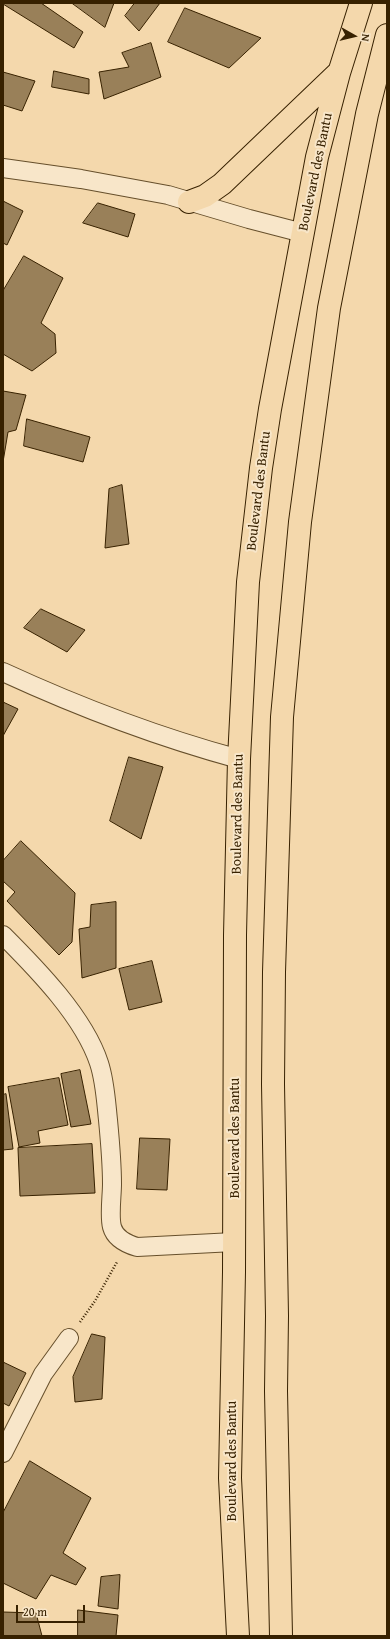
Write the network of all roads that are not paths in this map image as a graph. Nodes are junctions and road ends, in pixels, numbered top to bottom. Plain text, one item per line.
1 (360, 3) edge
2 (387, 35) edge
3 (339, 72) junction
4 (380, 78) edge
5 (3, 168) edge
6 (189, 202) junction
7 (302, 233) junction
8 (3, 672) edge
9 (239, 759) junction
10 (3, 935) edge
11 (234, 1242) junction
12 (68, 1338) road end
13 (3, 1453) edge
14 (238, 1636) edge
15 (281, 1636) edge

1 - 3 highway, Boulevard des Bantu
2 - 4 highway
3 - 6 highway
3 - 7 highway, Boulevard des Bantu
4 - 15 highway
5 - 6 street
6 - 7 street
7 - 9 highway, Boulevard des Bantu
8 - 9 street
9 - 11 highway, Boulevard des Bantu
10 - 11 street
11 - 14 highway, Boulevard des Bantu
12 - 13 street

